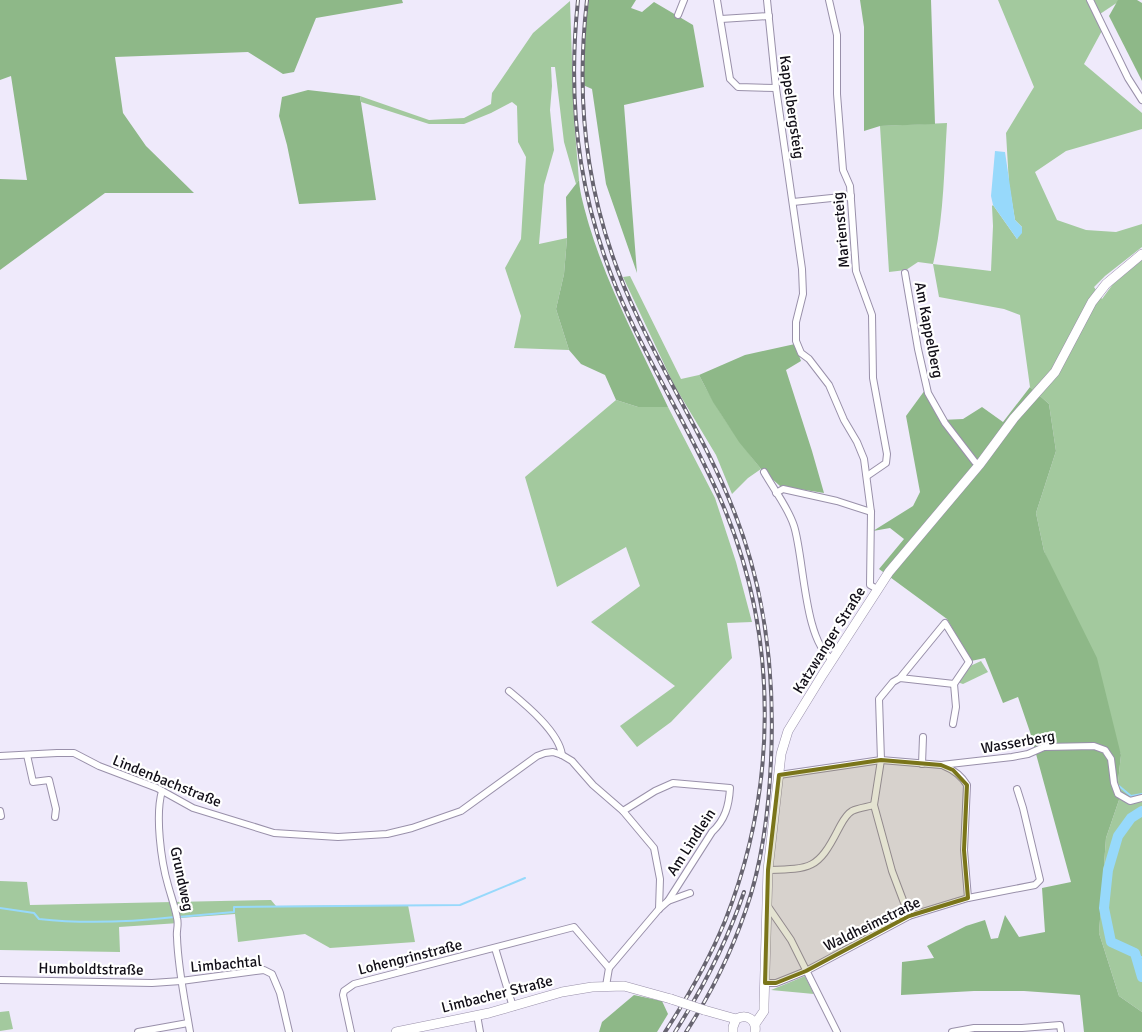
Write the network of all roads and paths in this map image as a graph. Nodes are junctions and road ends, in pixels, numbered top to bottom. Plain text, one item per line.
1 (684, 0) edge
2 (717, 0) edge
3 (767, 0) edge
4 (829, 0) edge
5 (1090, 0) edge
6 (678, 15) dead end
7 (769, 16) junction
8 (721, 19) junction
9 (776, 88) junction
10 (1142, 100) edge
11 (851, 196) junction
12 (793, 202) junction
13 (1142, 254) edge
14 (905, 273) dead end
15 (980, 464) junction
16 (764, 472) dead end
17 (867, 476) junction
18 (776, 493) junction
19 (871, 512) junction
20 (877, 589) junction
21 (832, 659) junction
22 (900, 678) junction
23 (954, 684) junction
24 (509, 691) dead end
25 (953, 724) dead end
26 (923, 737) dead end
27 (562, 754) junction
28 (27, 755) junction
29 (0, 756) edge
30 (881, 760) junction
31 (922, 764) junction
32 (941, 765) junction
33 (779, 775) junction
34 (1017, 789) dead end
35 (162, 791) junction
36 (1142, 798) edge
37 (874, 805) junction
38 (623, 811) junction
39 (55, 817) dead end
40 (768, 870) junction
41 (690, 893) dead end
42 (968, 898) junction
43 (668, 901) junction
44 (766, 904) junction
45 (659, 909) junction
46 (910, 916) junction
47 (495, 948) junction
48 (609, 968) junction
49 (806, 971) junction
50 (0, 980) edge
51 (181, 981) junction
52 (765, 983) junction
53 (606, 986) junction
54 (513, 1007) junction
55 (478, 1016) junction
56 (188, 1023) junction
57 (753, 1025) edge
58 (734, 1026) edge
59 (1061, 1029) edge
60 (1022, 1030) edge
61 (138, 1032) edge
62 (190, 1032) edge
63 (288, 1032) edge
64 (351, 1032) edge
65 (396, 1032) edge
66 (480, 1032) edge
67 (837, 1032) edge
68 (952, 1032) edge

1 - 6 street
2 - 8 street
3 - 7 street, Kappelbergsteig
4 - 11 street, Mariensteig
5 - 10 street
7 - 8 street
7 - 9 street, Kappelbergsteig
8 - 9 street
9 - 12 street, Kappelbergsteig
11 - 12 street
11 - 17 street, Mariensteig
12 - 17 street, Kappelbergsteig
13 - 15 main road, Katzwanger Straße
14 - 15 street, Am Kappelberg
15 - 20 main road, Katzwanger Straße
16 - 18 street
17 - 19 street, Kappelbergsteig
18 - 19 street
18 - 21 street
19 - 20 street, Kappelbergsteig
20 - 21 main road, Katzwanger Straße
21 - 33 main road, Katzwanger Straße
22 - 23 street
22 - 23 street
22 - 30 street
23 - 25 street
24 - 27 street
26 - 31 street
27 - 35 street, Lindenbachstraße
27 - 38 street
28 - 29 street, Lindenbachstraße
28 - 35 street, Lindenbachstraße
28 - 39 street
30 - 31 street, Wasserberg
30 - 33 street, Wasserberg
30 - 37 street
31 - 32 street, Wasserberg
32 - 36 street, Wasserberg
32 - 42 street
33 - 40 main road, Katzwanger Straße
34 - 42 street, Waldheimstraße
35 - 51 street, Grundweg
37 - 40 street
37 - 46 street
38 - 43 street, Am Lindlein
38 - 45 street
40 - 44 main road, Katzwanger Straße
41 - 43 street
42 - 46 street, Waldheimstraße
43 - 45 street
44 - 49 street
44 - 52 main road, Katzwanger Straße
45 - 48 street
46 - 49 street, Waldheimstraße
47 - 48 street, Lohengrinstraße
47 - 54 street
47 - 64 street, Lohengrinstraße
48 - 53 street
49 - 52 street, Waldheimstraße
49 - 67 street
50 - 51 street, Humboldtstraße
51 - 56 street, Grundweg
51 - 63 street, Limbachtal
52 - 57 main road, Katzwanger Straße
53 - 54 main road, Limbacher Straße
53 - 58 main road, Limbacher Straße, bridge
54 - 55 main road, Limbacher Straße
55 - 65 main road, Limbacher Straße
55 - 66 street
56 - 61 street
56 - 62 street, Grundweg
57 - 58 main road, Limbacher Straße
59 - 60 street
60 - 68 street

